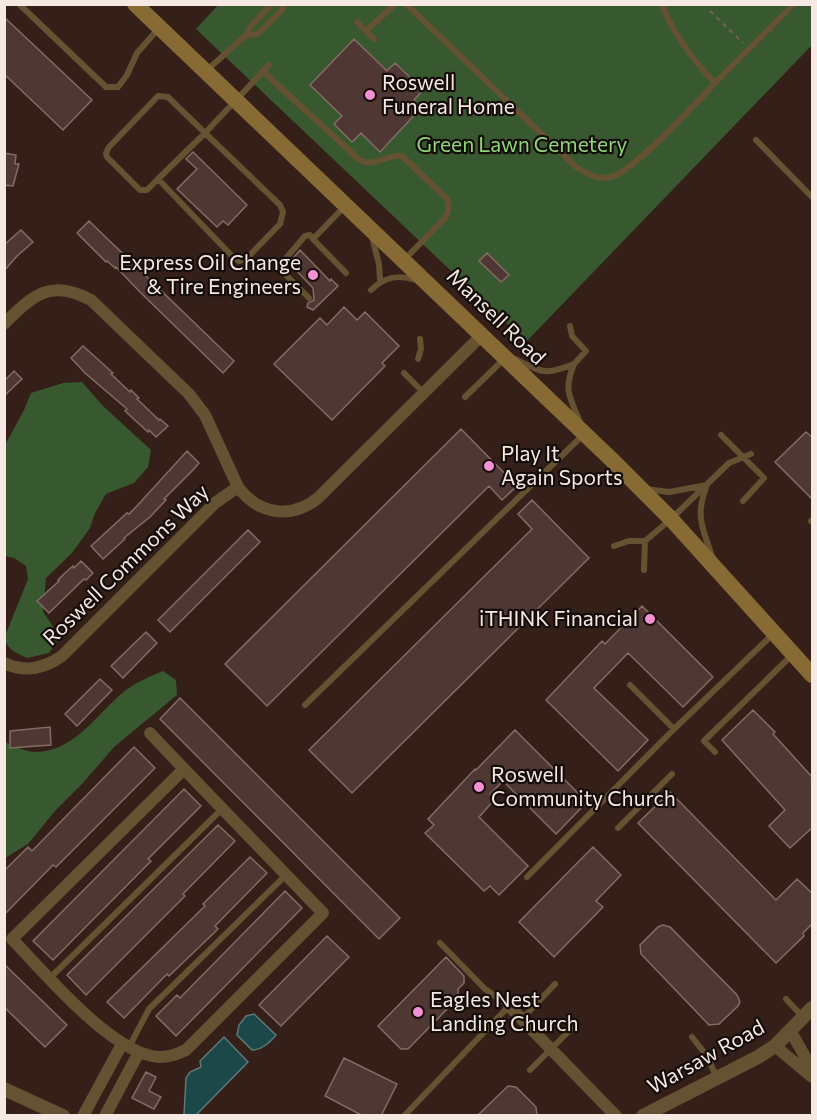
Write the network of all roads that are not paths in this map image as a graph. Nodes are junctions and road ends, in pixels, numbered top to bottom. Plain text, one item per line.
1 (20, 4) edge
2 (135, 4) edge
3 (272, 4) edge
4 (284, 4) edge
5 (395, 4) edge
6 (405, 4) edge
7 (662, 4) edge
8 (794, 4) edge
9 (357, 22) dead end
10 (159, 28) junction
11 (366, 31) junction
12 (246, 35) junction
13 (374, 39) dead end
14 (269, 64) dead end
15 (263, 70) junction
16 (205, 72) junction
17 (715, 83) junction
18 (235, 99) junction
19 (205, 133) junction
20 (756, 140) dead end
21 (158, 179) junction
22 (813, 197) edge
23 (345, 205) junction
24 (370, 228) junction
25 (313, 239) junction
26 (404, 260) junction
27 (346, 273) dead end
28 (382, 280) junction
29 (428, 284) junction
30 (371, 290) dead end
31 (309, 298) dead end
32 (4, 324) edge
33 (570, 326) dead end
34 (482, 335) junction
35 (420, 339) dead end
36 (502, 354) junction
37 (418, 359) dead end
38 (574, 364) junction
39 (404, 372) dead end
40 (424, 393) junction
41 (465, 397) dead end
42 (585, 433) junction
43 (721, 435) dead end
44 (751, 454) dead end
45 (744, 458) junction
46 (707, 485) junction
47 (238, 486) junction
48 (641, 489) junction
49 (743, 501) dead end
50 (671, 519) junction
51 (645, 541) junction
52 (614, 546) dead end
53 (717, 569) junction
54 (644, 570) dead end
55 (775, 633) junction
56 (793, 653) junction
57 (4, 663) edge
58 (813, 675) edge
59 (630, 685) dead end
60 (306, 705) dead end
61 (674, 729) junction
62 (150, 733) dead end
63 (715, 752) dead end
64 (184, 770) junction
65 (672, 774) dead end
66 (222, 809) junction
67 (618, 828) dead end
68 (286, 875) junction
69 (526, 877) dead end
70 (8, 936) edge
71 (440, 943) dead end
72 (50, 978) junction
73 (555, 984) dead end
74 (786, 999) dead end
75 (509, 1006) junction
76 (808, 1012) edge
77 (522, 1019) junction
78 (572, 1028) dead end
79 (790, 1030) junction
80 (692, 1037) dead end
81 (774, 1046) junction
82 (130, 1048) junction
83 (551, 1049) junction
84 (813, 1069) edge
85 (109, 1070) junction
86 (530, 1070) dead end
87 (813, 1077) edge
88 (125, 1078) junction
89 (717, 1078) junction
90 (4, 1089) edge
91 (63, 1116) edge
92 (83, 1116) edge
93 (105, 1116) edge
94 (404, 1116) edge
95 (616, 1116) edge
96 (643, 1116) edge

1 - 10 lane
2 - 10 main road, Mansell Road
3 - 12 lane
4 - 12 lane
5 - 11 lane
6 - 17 lane
7 - 17 lane
8 - 17 lane
9 - 11 lane
10 - 16 main road, Mansell Road
11 - 13 lane
12 - 16 lane
14 - 15 lane
15 - 18 lane
15 - 26 lane
16 - 18 main road, Mansell Road
18 - 19 lane
18 - 23 main road, Mansell Road
19 - 21 lane
19 - 21 lane
19 - 21 lane
20 - 22 lane
23 - 24 main road, Mansell Road
23 - 25 lane
24 - 26 main road, Mansell Road
24 - 28 lane
25 - 27 lane
25 - 31 lane
26 - 29 main road, Mansell Road
28 - 29 lane
28 - 30 lane
29 - 34 main road, Mansell Road
32 - 47 street
33 - 38 lane
34 - 36 main road, Mansell Road
34 - 40 street
35 - 37 lane
36 - 38 lane
36 - 41 lane
36 - 42 main road, Mansell Road
38 - 42 lane
39 - 40 lane
40 - 47 street
42 - 48 main road, Mansell Road
42 - 60 lane
43 - 45 lane
44 - 45 lane
45 - 46 lane
45 - 49 lane
46 - 48 lane
46 - 50 lane
46 - 53 lane
47 - 57 street, Roswell Commons Way
48 - 50 main road, Mansell Road
50 - 51 lane
50 - 53 main road, Mansell Road
51 - 52 lane
51 - 54 lane
53 - 55 main road, Mansell Road
55 - 56 main road, Mansell Road
55 - 61 lane
56 - 58 main road, Mansell Road
56 - 63 lane
59 - 61 lane
61 - 69 lane
62 - 64 street
64 - 66 street
64 - 70 street
65 - 67 lane
66 - 68 street
66 - 72 lane
68 - 82 lane
68 - 82 street
70 - 72 street
71 - 75 lane
72 - 82 street
73 - 77 lane
74 - 76 lane
75 - 77 street
75 - 94 lane
76 - 79 street, Warsaw Road
77 - 83 street
78 - 83 lane
79 - 81 street, Warsaw Road
79 - 84 street
80 - 89 lane
81 - 87 street
81 - 89 street, Warsaw Road
82 - 85 street
82 - 88 street
83 - 86 lane
83 - 95 street
85 - 88 street
85 - 92 street
88 - 93 street
89 - 96 street, Warsaw Road
90 - 91 street

